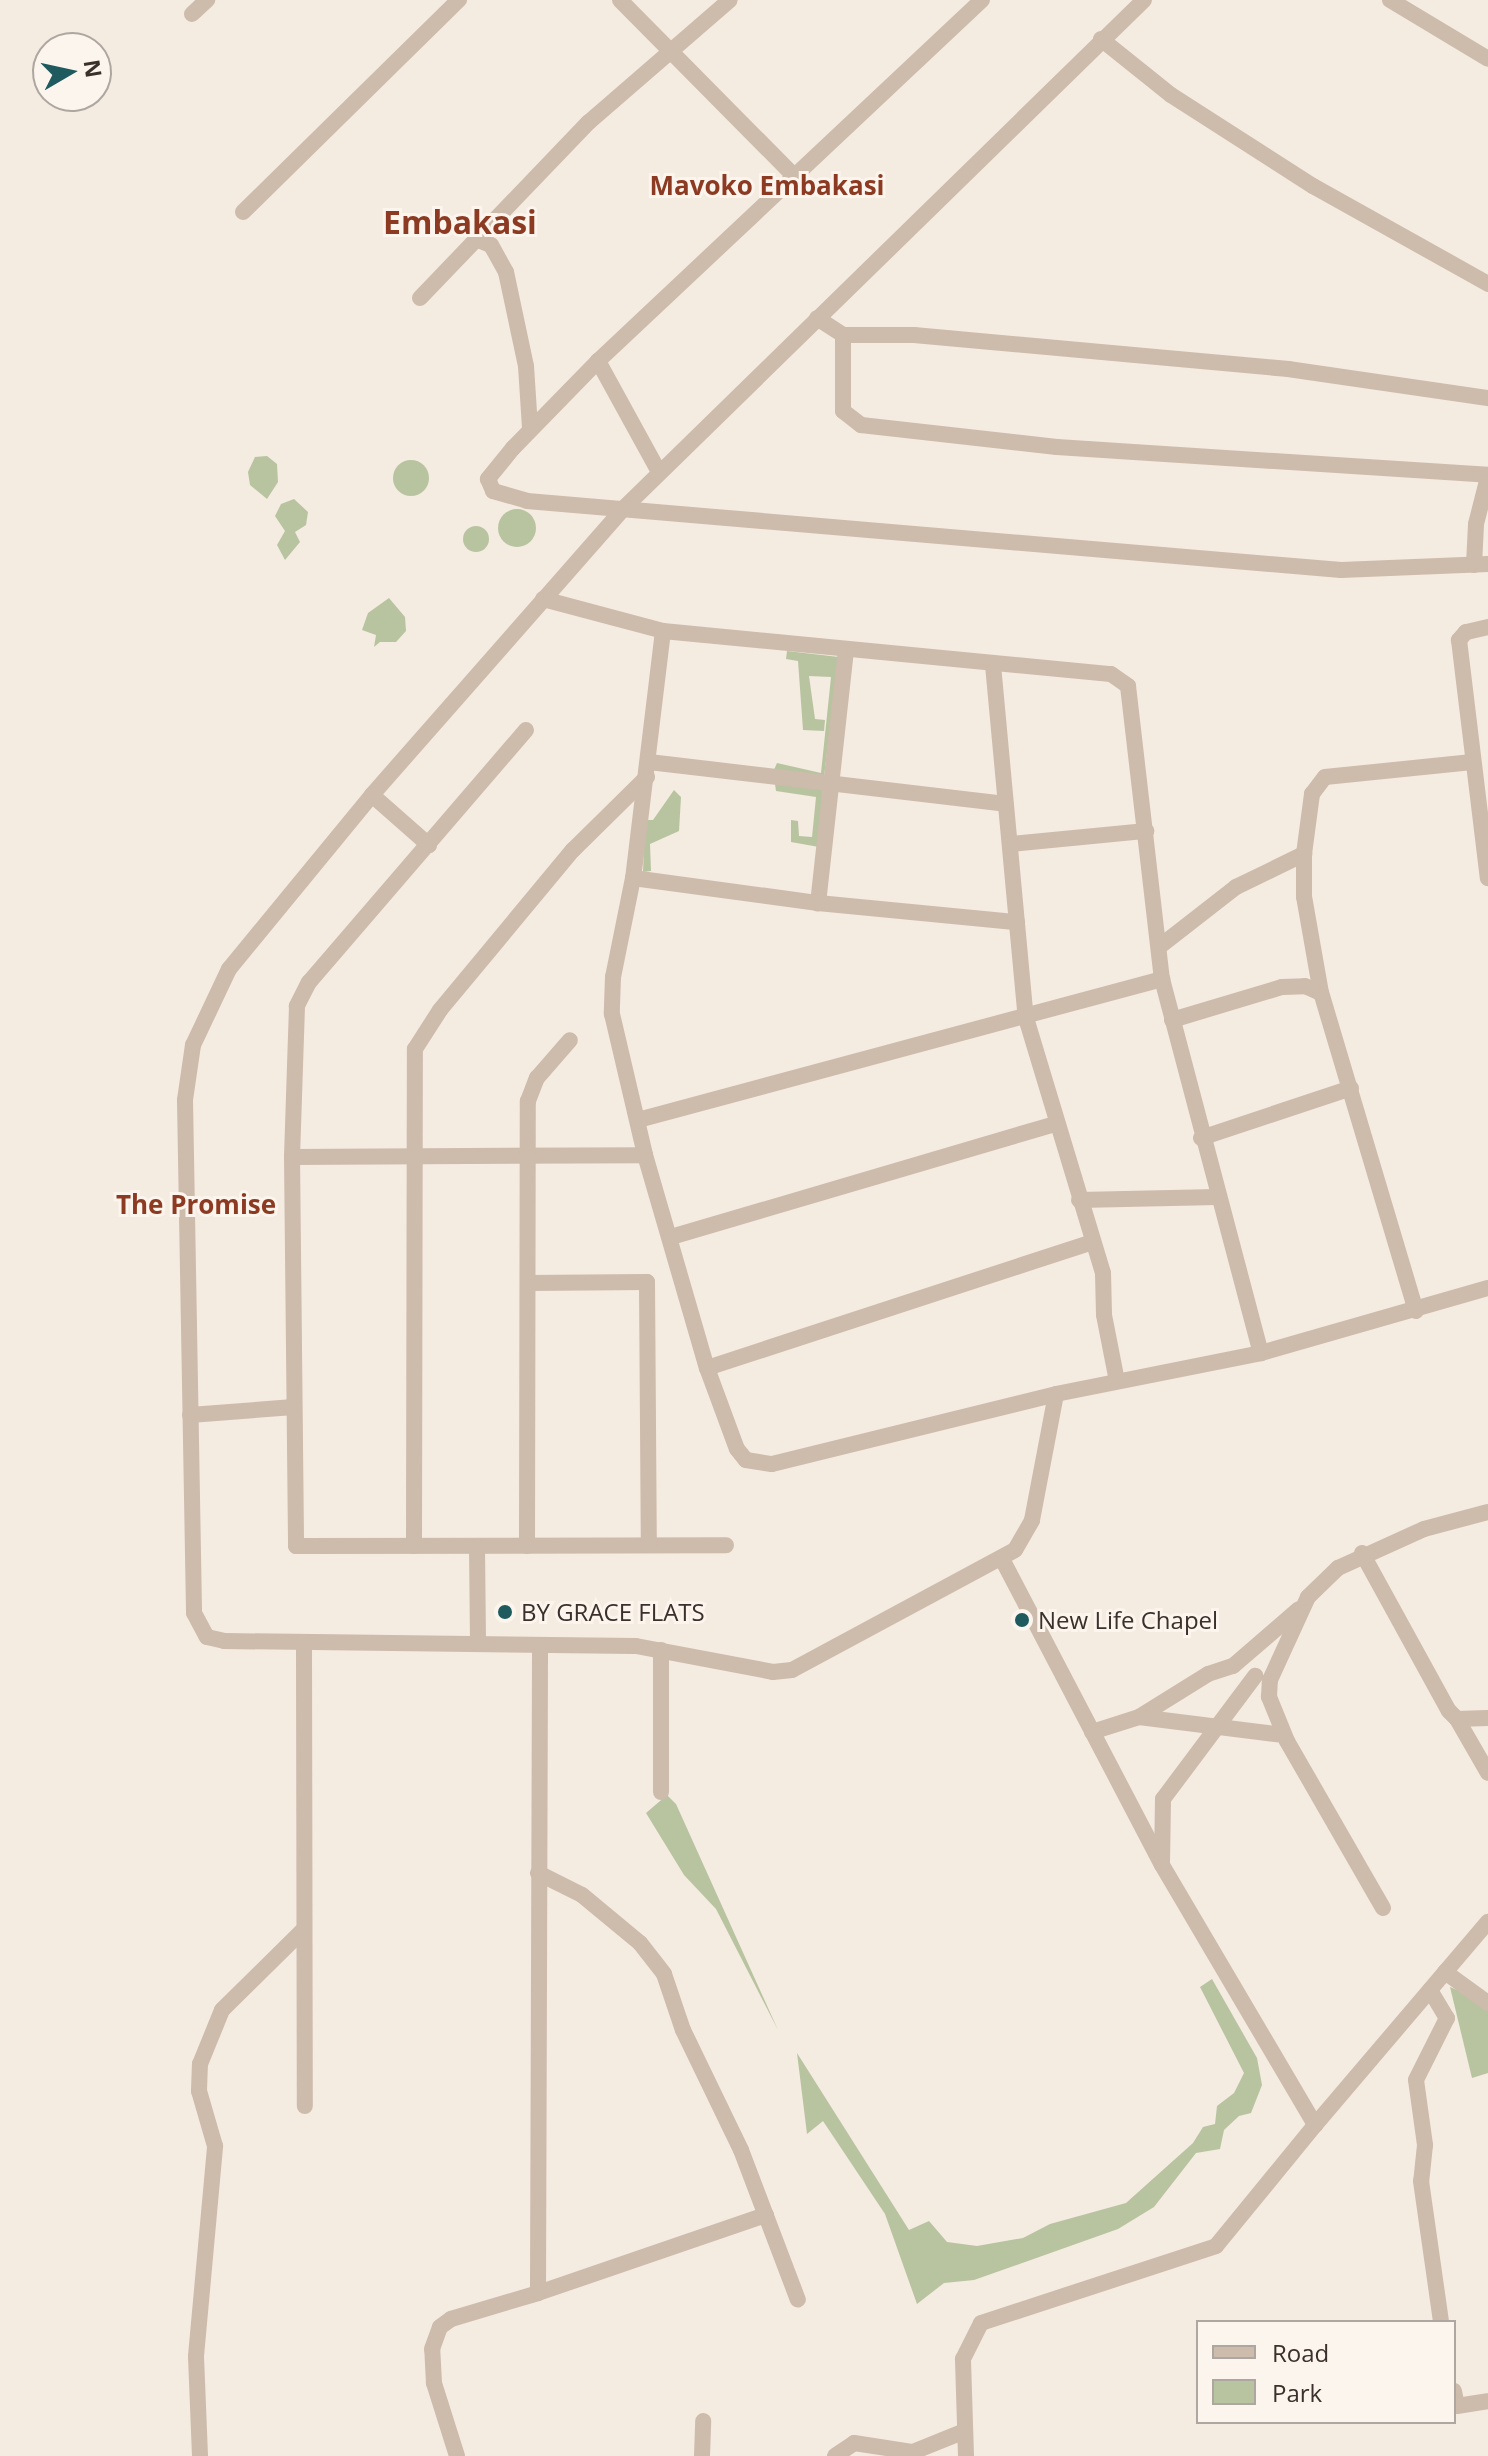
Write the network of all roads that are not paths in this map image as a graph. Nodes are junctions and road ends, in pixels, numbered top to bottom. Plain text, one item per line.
1 (207, 0) edge
2 (459, 0) edge
3 (620, 0) edge
4 (730, 0) edge
5 (982, 0) edge
6 (1144, 0) edge
7 (1390, 0) edge
8 (192, 14) dead end
9 (1101, 39) junction
10 (668, 50) junction
11 (1488, 59) edge
12 (794, 176) junction
13 (243, 212) dead end
14 (476, 239) junction
15 (1488, 284) edge
16 (420, 298) dead end
17 (817, 318) junction
18 (843, 335) junction
19 (598, 361) junction
20 (1488, 398) edge
21 (530, 428) junction
22 (659, 472) junction
23 (1488, 476) edge
24 (624, 508) junction
25 (1481, 564) edge
26 (543, 599) junction
27 (1488, 627) edge
28 (663, 631) junction
29 (846, 650) junction
30 (993, 665) junction
31 (526, 730) dead end
32 (1472, 762) junction
33 (648, 770) junction
34 (831, 784) junction
35 (372, 795) junction
36 (1006, 804) junction
37 (1146, 831) junction
38 (1010, 844) junction
39 (429, 845) junction
40 (1304, 854) junction
41 (633, 878) junction
42 (1488, 878) edge
43 (818, 903) junction
44 (1017, 922) junction
45 (1159, 947) junction
46 (1162, 979) junction
47 (1321, 993) junction
48 (1026, 1018) junction
49 (1172, 1020) junction
50 (570, 1040) dead end
51 (1351, 1088) junction
52 (638, 1120) junction
53 (1055, 1124) junction
54 (1201, 1138) junction
55 (528, 1153) junction
56 (414, 1155) junction
57 (645, 1155) junction
58 (292, 1157) junction
59 (1217, 1197) junction
60 (1079, 1200) junction
61 (671, 1237) junction
62 (1090, 1243) junction
63 (528, 1283) junction
64 (1488, 1288) edge
65 (1416, 1311) junction
66 (1261, 1353) junction
67 (707, 1368) junction
68 (1117, 1381) junction
69 (1056, 1394) junction
70 (294, 1407) junction
71 (190, 1415) junction
72 (1488, 1512) edge
73 (649, 1545) junction
74 (726, 1545) dead end
75 (414, 1546) junction
76 (477, 1546) junction
77 (527, 1546) junction
78 (1362, 1553) junction
79 (1002, 1559) junction
80 (1303, 1606) junction
81 (304, 1642) junction
82 (478, 1643) junction
83 (540, 1646) junction
84 (661, 1650) junction
85 (1238, 1660) junction
86 (1255, 1676) junction
87 (1268, 1688) junction
88 (1139, 1717) junction
89 (1488, 1718) edge
90 (1457, 1719) junction
91 (1220, 1725) junction
92 (1092, 1732) junction
93 (1284, 1735) junction
94 (1488, 1773) edge
95 (661, 1792) dead end
96 (1162, 1865) junction
97 (538, 1873) junction
98 (1383, 1908) dead end
99 (1488, 1922) edge
100 (304, 1929) junction
101 (1445, 1972) junction
102 (1430, 1990) junction
103 (1488, 2003) edge
104 (305, 2106) dead end
105 (1315, 2125) junction
106 (766, 2215) junction
107 (538, 2293) junction
108 (798, 2300) dead end
109 (1441, 2320) edge
110 (1456, 2401) edge
111 (1488, 2401) edge
112 (703, 2421) dead end
113 (965, 2431) junction
114 (200, 2456) edge
115 (457, 2456) edge
116 (702, 2456) edge
117 (835, 2456) edge
118 (842, 2456) edge
119 (966, 2456) edge

1 - 8 street
2 - 13 street
3 - 10 street
4 - 10 street
5 - 12 street
6 - 9 street
7 - 11 street
9 - 15 street
9 - 17 street
10 - 12 street
10 - 14 street
12 - 19 street
14 - 16 street
14 - 21 street
17 - 18 street
17 - 22 street
18 - 20 street
18 - 23 street
19 - 21 street
19 - 22 street
21 - 24 street
22 - 24 street
23 - 25 street
24 - 25 street
24 - 26 street
26 - 28 street
26 - 35 street
27 - 32 street
28 - 29 street
28 - 33 street
29 - 30 street
29 - 34 street
30 - 36 street
30 - 37 street
31 - 39 street
32 - 40 street
32 - 42 street
33 - 34 street
33 - 41 street
33 - 56 street
34 - 36 street
34 - 43 street
35 - 39 street
35 - 71 street
36 - 38 street
37 - 38 street
37 - 45 street
38 - 44 street
39 - 58 street
40 - 45 street
40 - 47 street
41 - 43 street
41 - 52 street
43 - 44 street
44 - 48 street
45 - 46 street
46 - 48 street
46 - 49 street
47 - 49 street
47 - 51 street
48 - 52 street
48 - 53 street
49 - 54 street
50 - 55 street
51 - 54 street
51 - 65 street
52 - 57 street
53 - 60 street
53 - 61 street
54 - 59 street
55 - 56 street
55 - 57 street
55 - 63 street
56 - 58 street
56 - 75 street
57 - 61 street
58 - 70 street
59 - 60 street
59 - 66 street
60 - 62 street
61 - 67 street
62 - 67 street
62 - 68 street
63 - 73 street
63 - 77 street
64 - 65 street
65 - 66 street
66 - 68 street
67 - 69 street
68 - 69 street
69 - 79 street
70 - 71 street
70 - 75 street
71 - 81 street
72 - 78 street
73 - 74 street
73 - 77 street
75 - 76 street
76 - 77 street
76 - 82 street
78 - 80 street
78 - 90 street
79 - 84 street
79 - 92 street
80 - 85 street
80 - 87 street
81 - 82 street
81 - 100 street
82 - 83 street
83 - 84 street
83 - 97 street
84 - 95 street
85 - 86 street
85 - 88 street
86 - 87 street
86 - 91 street
87 - 93 street
88 - 91 street
88 - 92 street
89 - 90 street
90 - 94 street
91 - 93 street
91 - 96 street
92 - 96 street
93 - 98 street
96 - 105 street
97 - 106 street
97 - 107 street
99 - 101 street
100 - 104 street
100 - 114 street
101 - 102 street
101 - 103 street
102 - 105 street
102 - 109 street
105 - 113 street
106 - 107 street
106 - 108 street
107 - 115 street
110 - 111 street
112 - 116 street
113 - 118 street
113 - 119 street
117 - 118 street

